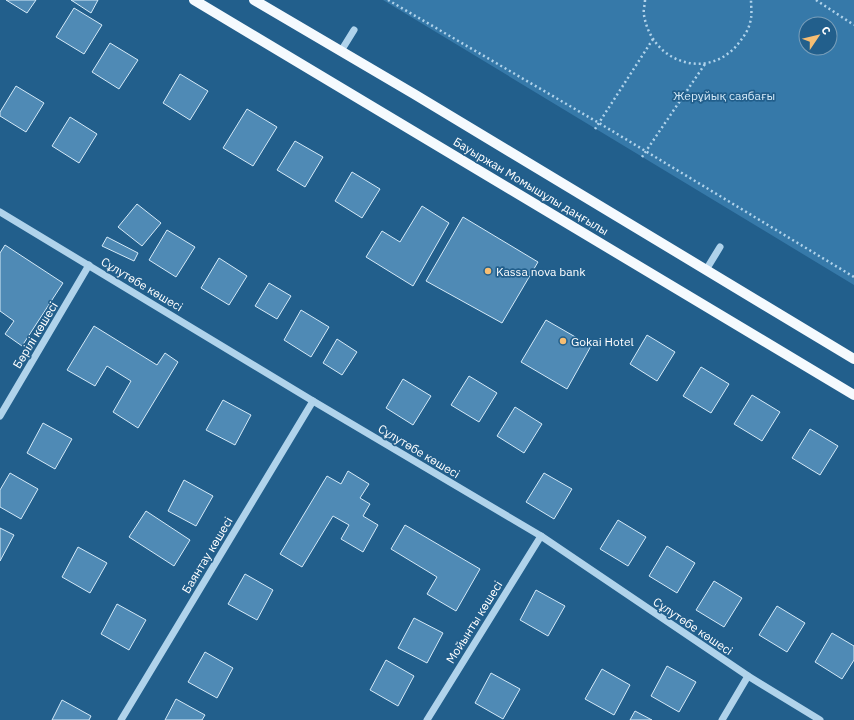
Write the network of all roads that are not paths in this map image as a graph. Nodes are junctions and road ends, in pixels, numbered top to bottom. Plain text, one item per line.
1 (194, 0) edge
2 (254, 0) edge
3 (354, 30) dead end
4 (341, 52) junction
5 (0, 212) edge
6 (720, 247) dead end
7 (89, 265) junction
8 (706, 270) junction
9 (854, 359) edge
10 (854, 395) edge
11 (313, 401) junction
12 (0, 416) edge
13 (541, 536) junction
14 (748, 676) junction
15 (121, 720) edge
16 (427, 720) edge
17 (722, 720) edge
18 (820, 720) edge

1 - 10 main road, Бауыржан Момышұлы даңғылы
2 - 4 main road, Бауыржан Момышұлы даңғылы
3 - 4 street
4 - 8 main road, Бауыржан Момышұлы даңғылы
5 - 7 street, Сұлутөбе көшесі
6 - 8 street
7 - 11 street, Сұлутөбе көшесі
7 - 12 street, Бөрілі көшесі
8 - 9 main road, Бауыржан Момышұлы даңғылы
11 - 13 street, Сұлутөбе көшесі
11 - 15 street, Баянтау көшесі
13 - 14 street, Сұлутөбе көшесі
13 - 16 street, Мойынты көшесі
14 - 17 street
14 - 18 street, Сұлутөбе көшесі

